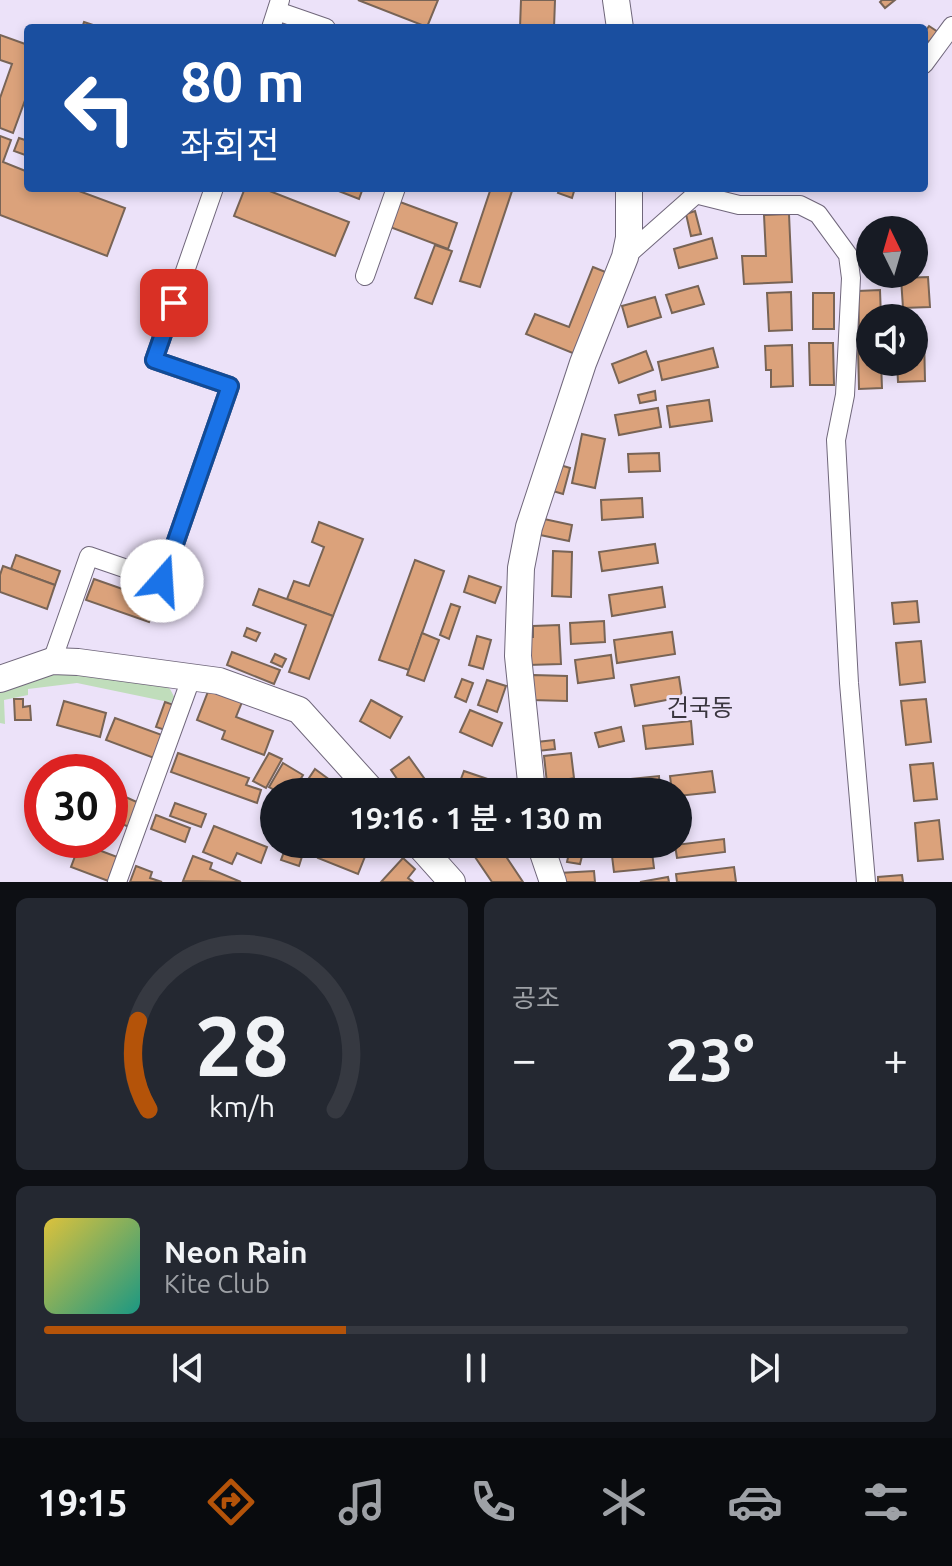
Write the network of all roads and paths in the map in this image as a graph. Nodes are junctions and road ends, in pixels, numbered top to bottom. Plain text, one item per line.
1 (616, 0) edge
2 (276, 13) edge
3 (313, 24) edge
4 (619, 24) edge
5 (952, 26) edge
6 (928, 59) edge
7 (213, 192) edge
8 (395, 192) edge
9 (629, 192) edge
10 (698, 192) edge
11 (702, 192) edge
12 (625, 257) junction
13 (365, 276) dead end
14 (52, 661) junction
15 (192, 676) junction
16 (0, 679) edge
17 (360, 778) edge
18 (531, 778) edge
19 (431, 858) edge
20 (545, 858) edge
21 (117, 882) edge
22 (452, 882) edge
23 (553, 882) edge
24 (866, 882) edge

1 - 4 street
2 - 3 street
5 - 6 street
7 - 14 street
8 - 13 street
9 - 12 street
10 - 12 street
11 - 24 street
12 - 18 street
14 - 15 street
14 - 16 street
15 - 17 street
15 - 21 street
19 - 22 street
20 - 23 street

